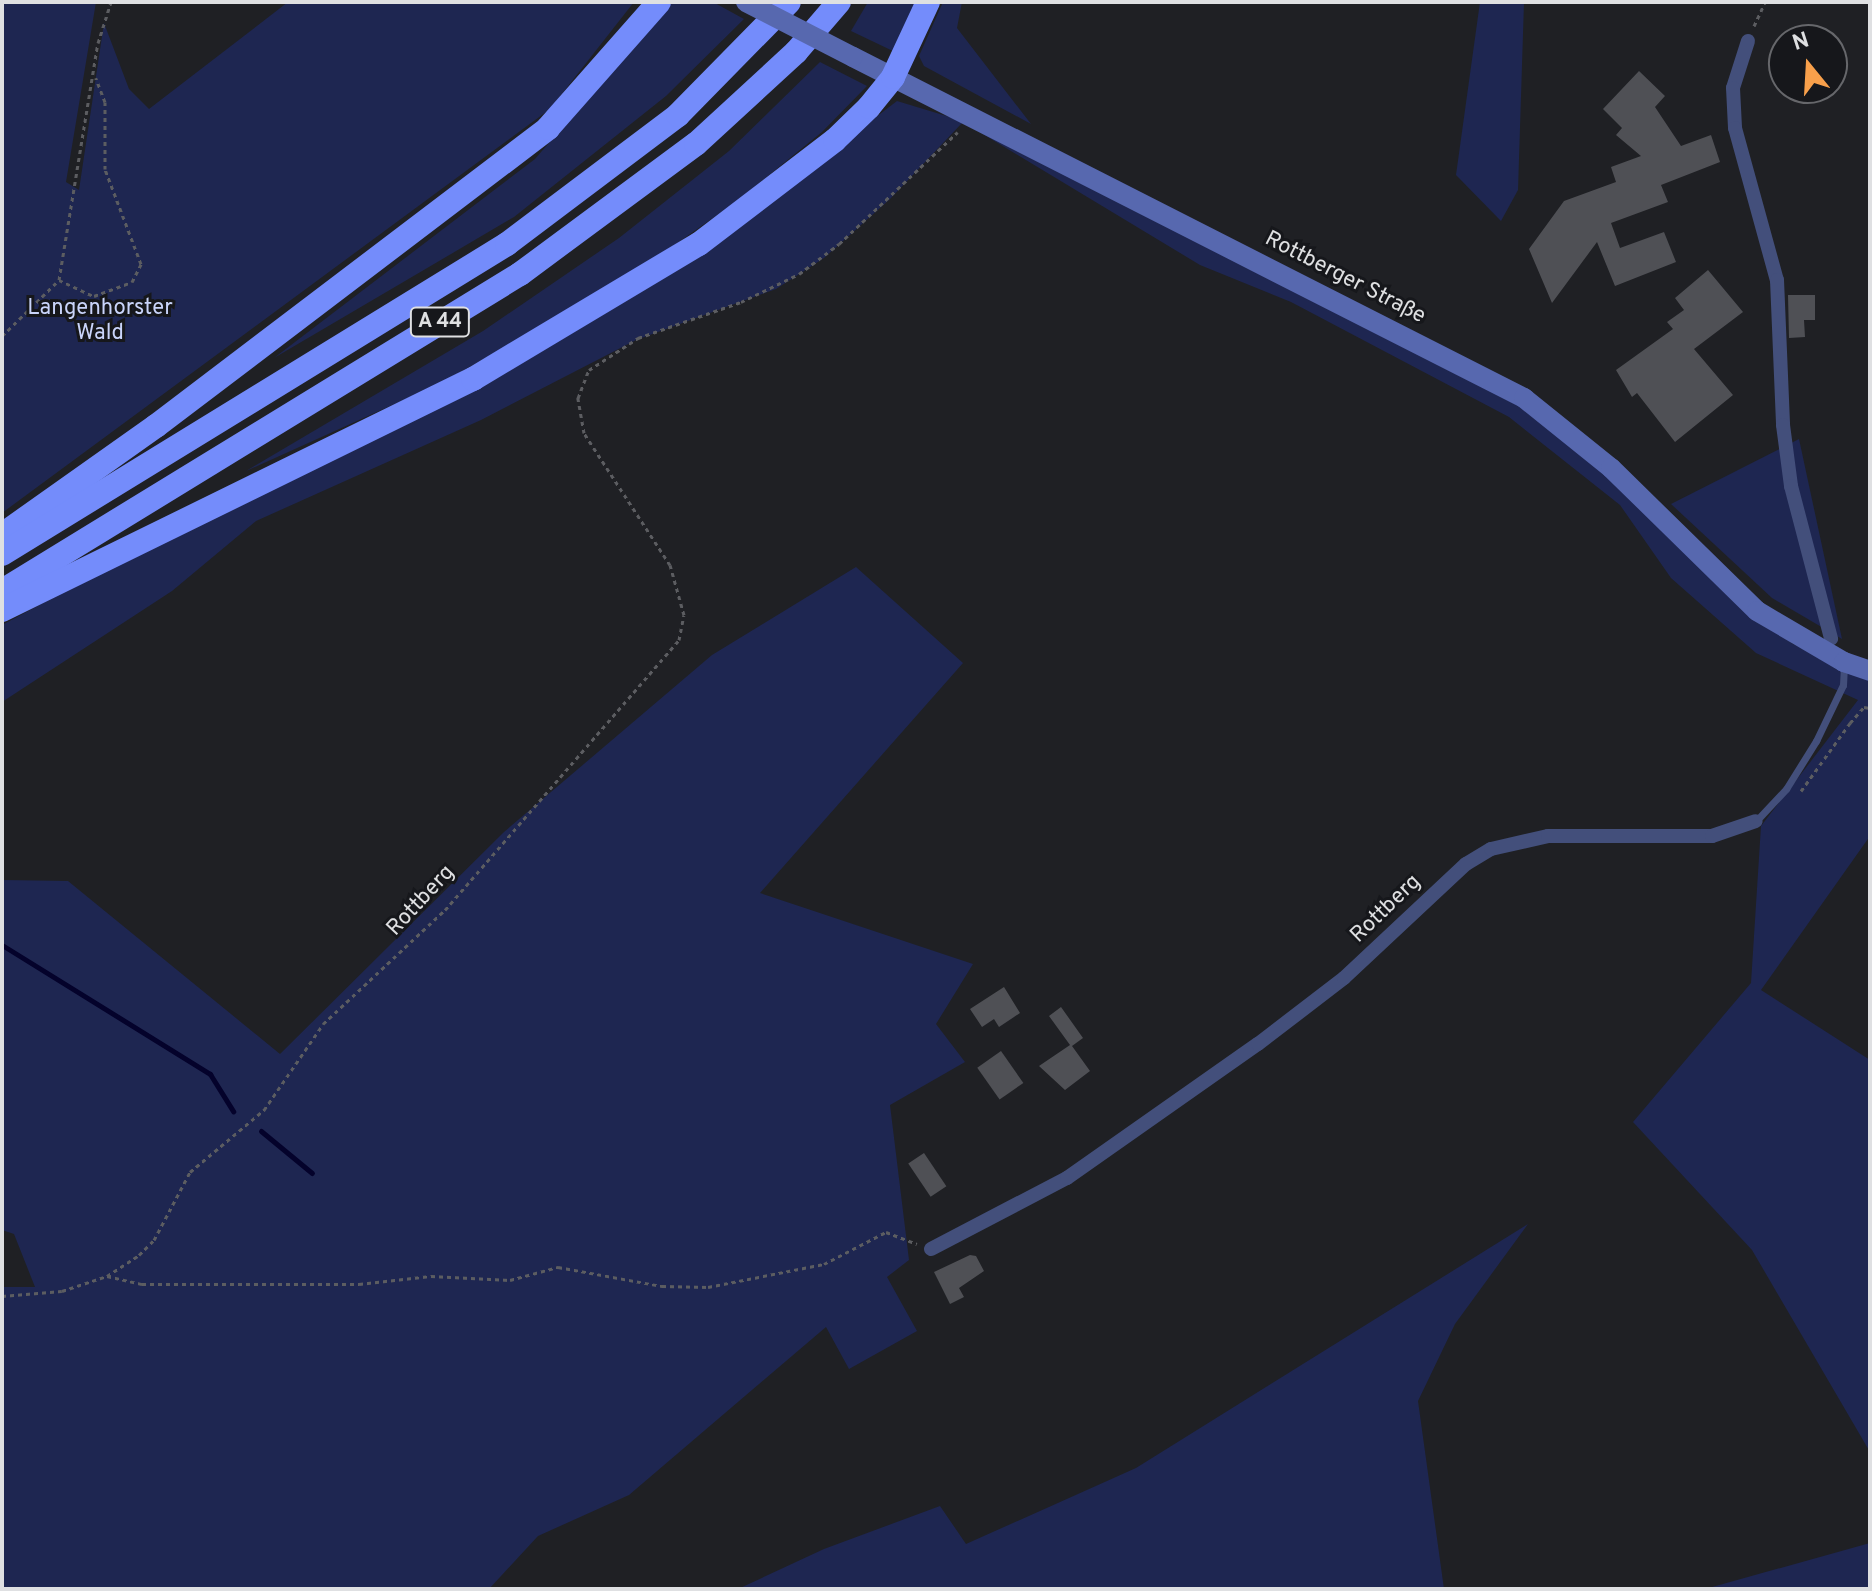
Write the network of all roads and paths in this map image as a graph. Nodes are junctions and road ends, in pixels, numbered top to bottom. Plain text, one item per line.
1 (111, 2) edge
2 (659, 2) edge
3 (746, 2) edge
4 (789, 2) edge
5 (839, 2) edge
6 (928, 2) edge
7 (1765, 2) edge
8 (1748, 41) joint
9 (893, 77) junction
10 (96, 78) junction
11 (964, 111) junction
12 (59, 280) junction
13 (2, 336) edge
14 (2, 535) edge
15 (2, 554) edge
16 (2, 591) edge
17 (2, 610) edge
18 (1831, 639) joint
19 (1844, 662) junction
20 (1870, 671) edge
21 (1870, 708) edge
22 (1796, 797) dead end
23 (1756, 821) joint
24 (931, 1249) joint
25 (107, 1276) junction
26 (2, 1296) edge

1 - 10 path
2 - 14 highway
3 - 9 main road, Rottberger Straße, bridge
4 - 15 highway, A 44
5 - 16 highway, A 44
6 - 9 highway
7 - 8 path
8 - 18 street
9 - 11 main road, Rottberger Straße
9 - 17 highway
10 - 12 path
10 - 12 path
11 - 19 main road, Rottberger Straße
11 - 25 path, Rottberg
12 - 13 path
18 - 19 lane
19 - 20 main road, Rottberger Straße
19 - 23 lane, Rottberg
21 - 22 path
23 - 24 street, Rottberg
24 - 25 path
25 - 26 path, Rottberg

